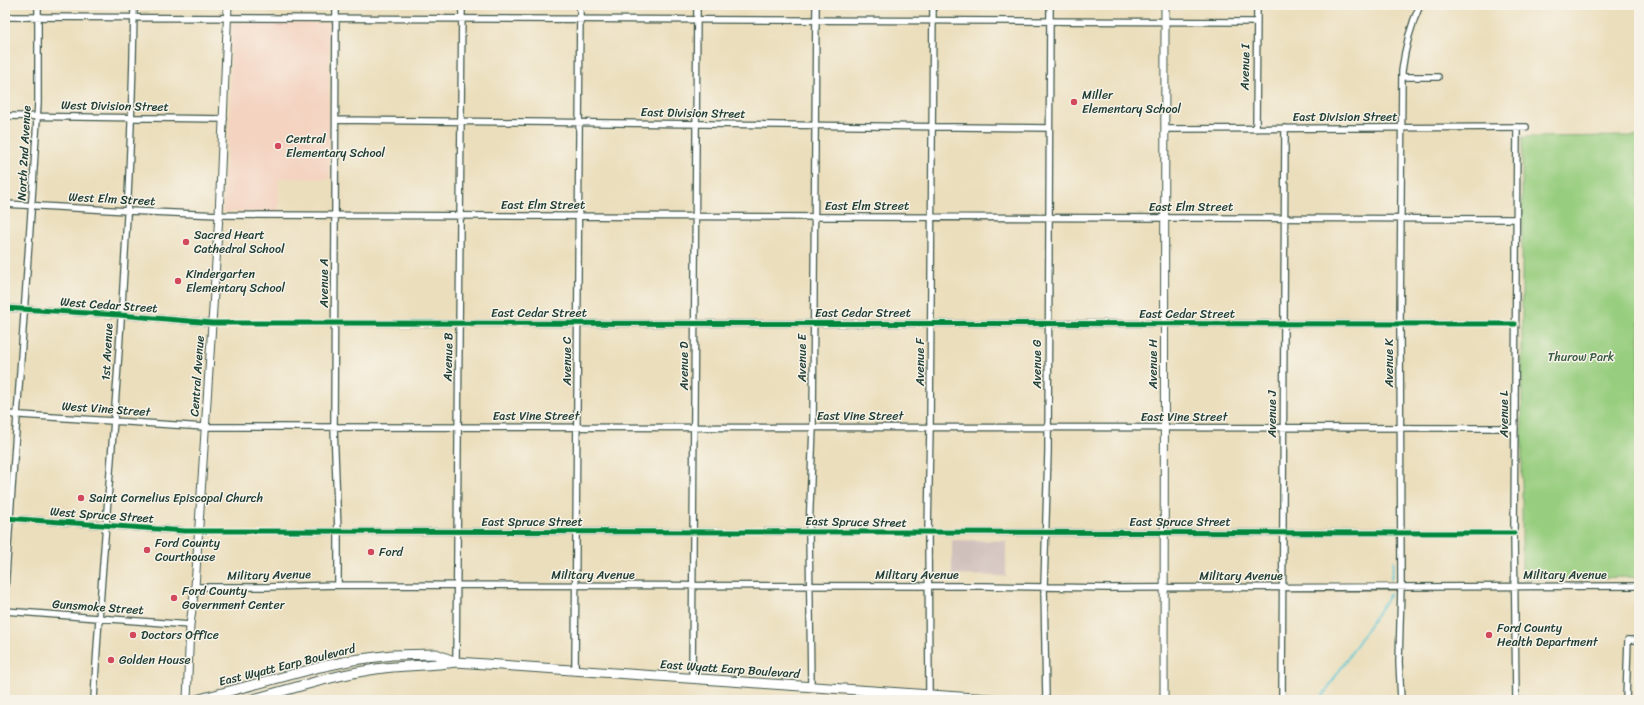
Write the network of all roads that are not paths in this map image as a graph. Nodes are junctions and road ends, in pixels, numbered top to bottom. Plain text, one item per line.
1 (38, 5) edge
2 (134, 5) edge
3 (228, 5) edge
4 (336, 5) edge
5 (462, 5) edge
6 (580, 5) edge
7 (697, 5) edge
8 (816, 5) edge
9 (933, 5) edge
10 (1050, 5) edge
11 (1165, 5) edge
12 (1257, 5) edge
13 (1418, 6) edge
14 (5, 17) edge
15 (38, 17) junction
16 (134, 18) junction
17 (227, 19) junction
18 (336, 19) junction
19 (462, 19) junction
20 (580, 20) junction
21 (697, 20) junction
22 (815, 21) junction
23 (932, 21) junction
24 (1050, 21) junction
25 (1165, 22) junction
26 (1257, 22) junction
27 (1402, 77) junction
28 (1438, 77) dead end
29 (5, 116) edge
30 (37, 116) junction
31 (131, 117) junction
32 (224, 119) junction
33 (336, 120) junction
34 (461, 121) junction
35 (579, 123) junction
36 (696, 124) junction
37 (815, 125) junction
38 (932, 126) junction
39 (1517, 127) junction
40 (1526, 127) dead end
41 (1050, 128) junction
42 (1285, 128) junction
43 (1401, 128) junction
44 (1165, 129) junction
45 (1256, 129) junction
46 (5, 204) edge
47 (32, 205) junction
48 (128, 211) junction
49 (218, 214) junction
50 (335, 215) junction
51 (460, 215) junction
52 (579, 216) junction
53 (696, 216) junction
54 (814, 217) junction
55 (931, 217) junction
56 (1049, 218) junction
57 (1165, 218) junction
58 (1284, 218) junction
59 (1400, 219) junction
60 (1516, 219) junction
61 (5, 308) edge
62 (25, 309) junction
63 (120, 315) junction
64 (212, 322) junction
65 (335, 323) junction
66 (459, 323) junction
67 (578, 323) junction
68 (695, 323) junction
69 (814, 323) junction
70 (931, 324) junction
71 (1048, 324) junction
72 (1164, 324) junction
73 (1284, 324) junction
74 (1400, 324) junction
75 (1515, 324) junction
76 (5, 414) edge
77 (17, 414) junction
78 (114, 421) junction
79 (205, 427) junction
80 (334, 427) junction
81 (458, 427) junction
82 (577, 427) junction
83 (694, 427) junction
84 (813, 427) junction
85 (930, 427) junction
86 (1048, 428) junction
87 (1164, 428) junction
88 (1283, 428) junction
89 (1400, 428) junction
90 (1515, 428) junction
91 (8, 518) edge
92 (106, 526) junction
93 (198, 531) junction
94 (338, 531) junction
95 (809, 531) junction
96 (1045, 531) junction
97 (457, 532) junction
98 (576, 532) junction
99 (693, 532) junction
100 (928, 532) junction
101 (1164, 533) junction
102 (1283, 533) junction
103 (1400, 533) junction
104 (1514, 533) junction
105 (338, 585) junction
106 (457, 585) junction
107 (195, 586) junction
108 (576, 586) junction
109 (693, 586) junction
110 (928, 586) junction
111 (1044, 586) junction
112 (1401, 586) junction
113 (1514, 586) junction
114 (1639, 586) edge
115 (810, 587) junction
116 (1164, 587) junction
117 (1283, 587) junction
118 (5, 590) edge
119 (5, 611) edge
120 (98, 619) junction
121 (190, 625) junction
122 (1639, 640) edge
123 (456, 662) junction
124 (575, 670) junction
125 (692, 678) junction
126 (811, 687) junction
127 (929, 695) junction
128 (94, 700) edge
129 (187, 700) edge
130 (196, 700) edge
131 (250, 700) edge
132 (1003, 700) edge
133 (1046, 700) edge
134 (1164, 700) edge
135 (1282, 700) edge
136 (1401, 700) edge
137 (1516, 700) edge
138 (1626, 700) edge

1 - 15 street, North 2nd Avenue
2 - 16 street, 1st Avenue
3 - 17 street, Central Avenue
4 - 18 street, Avenue A
5 - 19 street, Avenue B
6 - 20 street, Avenue C
7 - 21 street, Avenue D
8 - 22 street, Avenue E
9 - 23 street, Avenue F
10 - 24 street, Avenue G
11 - 25 street, Avenue H
12 - 26 street, Avenue I
13 - 27 street, Avenue K
14 - 15 street
15 - 16 street
15 - 30 street, North 2nd Avenue
16 - 17 street
16 - 31 street, 1st Avenue
17 - 18 street
17 - 32 street, Central Avenue
18 - 19 street
18 - 33 street, Avenue A
19 - 20 street
19 - 34 street, Avenue B
20 - 21 street
20 - 35 street, Avenue C
21 - 22 street
21 - 36 street, Avenue D
22 - 23 street
22 - 37 street, Avenue E
23 - 24 street
23 - 38 street, Avenue F
24 - 25 street
24 - 41 street, Avenue G
25 - 26 street
25 - 44 street, Avenue H
26 - 45 street, Avenue I
27 - 28 street
27 - 43 street, Avenue K
29 - 30 street, West Division Street
30 - 31 street, West Division Street
30 - 47 street, North 2nd Avenue
31 - 32 street, West Division Street
31 - 48 street, 1st Avenue
32 - 49 street, Central Avenue
33 - 34 street, East Division Street
33 - 50 street, Avenue A
34 - 35 street, East Division Street
34 - 51 street, Avenue B
35 - 36 street, East Division Street
35 - 52 street, Avenue C
36 - 37 street, East Division Street
36 - 53 street, Avenue D
37 - 38 street, East Division Street
37 - 54 street, Avenue E
38 - 41 street, East Division Street
38 - 55 street, Avenue F
39 - 40 street, East Division Street
39 - 43 street, East Division Street
39 - 60 street, Avenue L
41 - 56 street, Avenue G
42 - 43 street, East Division Street
42 - 45 street, East Division Street
42 - 58 street, Avenue J
43 - 59 street, Avenue K
44 - 45 street, East Division Street
44 - 57 street, Avenue H
46 - 47 street, West Elm Street
47 - 48 street, West Elm Street
47 - 62 street, North 2nd Avenue
48 - 49 street, West Elm Street
48 - 63 street, 1st Avenue
49 - 50 street, East Elm Street
49 - 64 street, Central Avenue
50 - 51 street, East Elm Street
50 - 65 street, Avenue A
51 - 52 street, East Elm Street
51 - 66 street, Avenue B
52 - 53 street, East Elm Street
52 - 67 street, Avenue C
53 - 54 street, East Elm Street
53 - 68 street, Avenue D
54 - 55 street, East Elm Street
54 - 69 street, Avenue E
55 - 56 street, East Elm Street
55 - 70 street, Avenue F
56 - 57 street, East Elm Street
56 - 71 street, Avenue G
57 - 58 street, East Elm Street
57 - 72 street, Avenue H
58 - 59 street, East Elm Street
58 - 73 street, Avenue J
59 - 60 street, East Elm Street
59 - 74 street, Avenue K
60 - 75 street, Avenue L
61 - 62 street, West Cedar Street
62 - 63 street, West Cedar Street
62 - 77 street, North 2nd Avenue
63 - 64 street, West Cedar Street
63 - 78 street, 1st Avenue
64 - 65 street, East Cedar Street
64 - 79 street, Central Avenue
65 - 66 street, East Cedar Street
65 - 80 street, Avenue A
66 - 67 street, East Cedar Street
66 - 81 street, Avenue B
67 - 68 street, East Cedar Street
67 - 82 street, Avenue C
68 - 69 street, East Cedar Street
68 - 83 street, Avenue D
69 - 70 street, East Cedar Street
69 - 84 street, Avenue E
70 - 71 street, East Cedar Street
70 - 85 street, Avenue F
71 - 72 street, East Cedar Street
71 - 86 street, Avenue G
72 - 73 street, East Cedar Street
72 - 87 street, Avenue H
73 - 74 street, East Cedar Street
73 - 88 street, Avenue J
74 - 75 street, East Cedar Street
74 - 89 street, Avenue K
75 - 90 street, Avenue L
76 - 77 street, West Vine Street
77 - 78 street, West Vine Street
77 - 91 street, North 2nd Avenue
78 - 79 street, West Vine Street
78 - 92 street, 1st Avenue
79 - 80 street, East Vine Street
79 - 93 street, Central Avenue
80 - 81 street, East Vine Street
80 - 94 street, Avenue A
81 - 82 street, East Vine Street
81 - 97 street, Avenue B
82 - 83 street, East Vine Street
82 - 98 street, Avenue C
83 - 84 street, East Vine Street
83 - 99 street, Avenue D
84 - 85 street, East Vine Street
84 - 95 street, Avenue E
85 - 86 street, East Vine Street
85 - 100 street, Avenue F
86 - 87 street, East Vine Street
86 - 96 street, Avenue G
87 - 88 street, East Vine Street
87 - 101 street, Avenue H
88 - 89 street, East Vine Street
88 - 102 street, Avenue J
89 - 90 street, East Vine Street
89 - 103 street, Avenue K
90 - 104 street, Avenue L
91 - 92 street, West Spruce Street
91 - 118 street, North 2nd Avenue
92 - 93 street, West Spruce Street
92 - 120 street, 1st Avenue
93 - 94 street, East Spruce Street
93 - 107 street, Central Avenue
94 - 97 street, East Spruce Street
94 - 105 street, Avenue A
95 - 99 street, East Spruce Street
95 - 100 street, East Spruce Street
95 - 115 street, Avenue E
96 - 100 street, East Spruce Street
96 - 101 street, East Spruce Street
96 - 111 street, Avenue G
97 - 98 street, East Spruce Street
97 - 106 street, Avenue B
98 - 99 street, East Spruce Street
98 - 108 street, Avenue C
99 - 109 street, Avenue D
100 - 110 street, Avenue F
101 - 102 street, East Spruce Street
101 - 116 street, Avenue H
102 - 103 street, East Spruce Street
102 - 117 street, Avenue J
103 - 104 street, East Spruce Street
103 - 112 street, Avenue K
104 - 113 street, Avenue L
105 - 106 street, Military Avenue
105 - 107 street, Military Avenue
106 - 108 street, Military Avenue
106 - 123 street, Avenue B
107 - 121 street, Central Avenue
108 - 109 street, Military Avenue
108 - 124 street, Avenue C
109 - 115 street, Military Avenue
109 - 125 street, Avenue D
110 - 111 street, Military Avenue
110 - 115 street, Military Avenue
110 - 127 street, Avenue F
111 - 116 street, Military Avenue
111 - 133 street, Avenue G
112 - 113 street, Military Avenue
112 - 117 street, Military Avenue
112 - 136 street, Avenue K
113 - 114 street, Military Avenue
113 - 137 street, Avenue L
115 - 126 street, Avenue E
116 - 117 street, Military Avenue
116 - 134 street, Avenue H
117 - 135 street, Avenue J
119 - 120 street, Gunsmoke Street
120 - 121 street, Gunsmoke Street
120 - 128 street, 1st Avenue
121 - 129 street, Central Avenue
122 - 138 street
123 - 124 main road, East Wyatt Earp Boulevard
123 - 130 main road, East Wyatt Earp Boulevard
123 - 131 main road, East Wyatt Earp Boulevard
124 - 125 main road, East Wyatt Earp Boulevard
125 - 126 main road, East Wyatt Earp Boulevard
126 - 127 main road, East Wyatt Earp Boulevard
127 - 132 main road, East Wyatt Earp Boulevard

